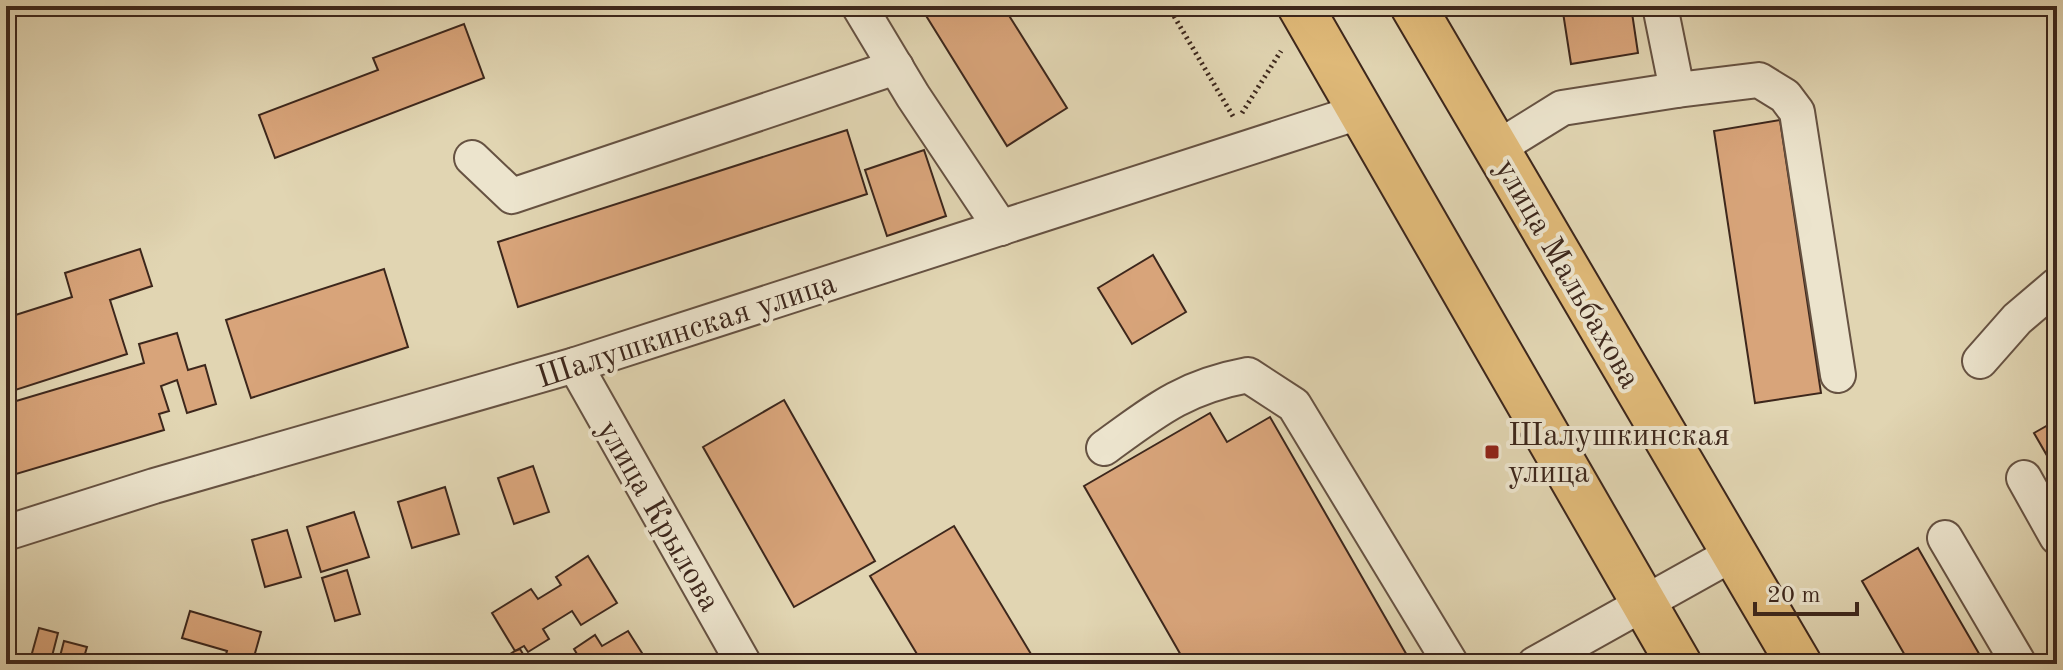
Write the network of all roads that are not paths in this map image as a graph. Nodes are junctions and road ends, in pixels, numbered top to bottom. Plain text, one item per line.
1 (859, 6) edge
2 (1413, 6) edge
3 (1660, 6) edge
4 (1294, 23) edge
5 (896, 67) junction
6 (1677, 90) junction
7 (1362, 111) junction
8 (1496, 149) junction
9 (472, 158) dead end
10 (1001, 228) junction
11 (2057, 285) edge
12 (1980, 361) dead end
13 (575, 365) junction
14 (1838, 375) dead end
15 (1104, 448) dead end
16 (2024, 478) dead end
17 (6, 533) edge
18 (2057, 537) edge
19 (1945, 538) dead end
20 (1734, 553) junction
21 (1644, 604) junction
22 (744, 664) edge
23 (1451, 664) edge
24 (1535, 664) edge
25 (1679, 664) edge
26 (1799, 664) edge
27 (2019, 664) edge

1 - 5 street
2 - 8 main road, улица Мальбахова
3 - 6 street
4 - 7 main road
5 - 9 street
5 - 10 street
6 - 8 street
6 - 14 street
7 - 10 street, Шалушкинская улица
7 - 21 main road
8 - 20 main road, улица Мальбахова
10 - 13 street, Шалушкинская улица
11 - 12 street
13 - 17 street, Шалушкинская улица
13 - 22 street, улица Крылова
15 - 23 street
16 - 18 street
19 - 27 street
20 - 21 street
20 - 26 main road, улица Мальбахова
21 - 24 street
21 - 25 main road

